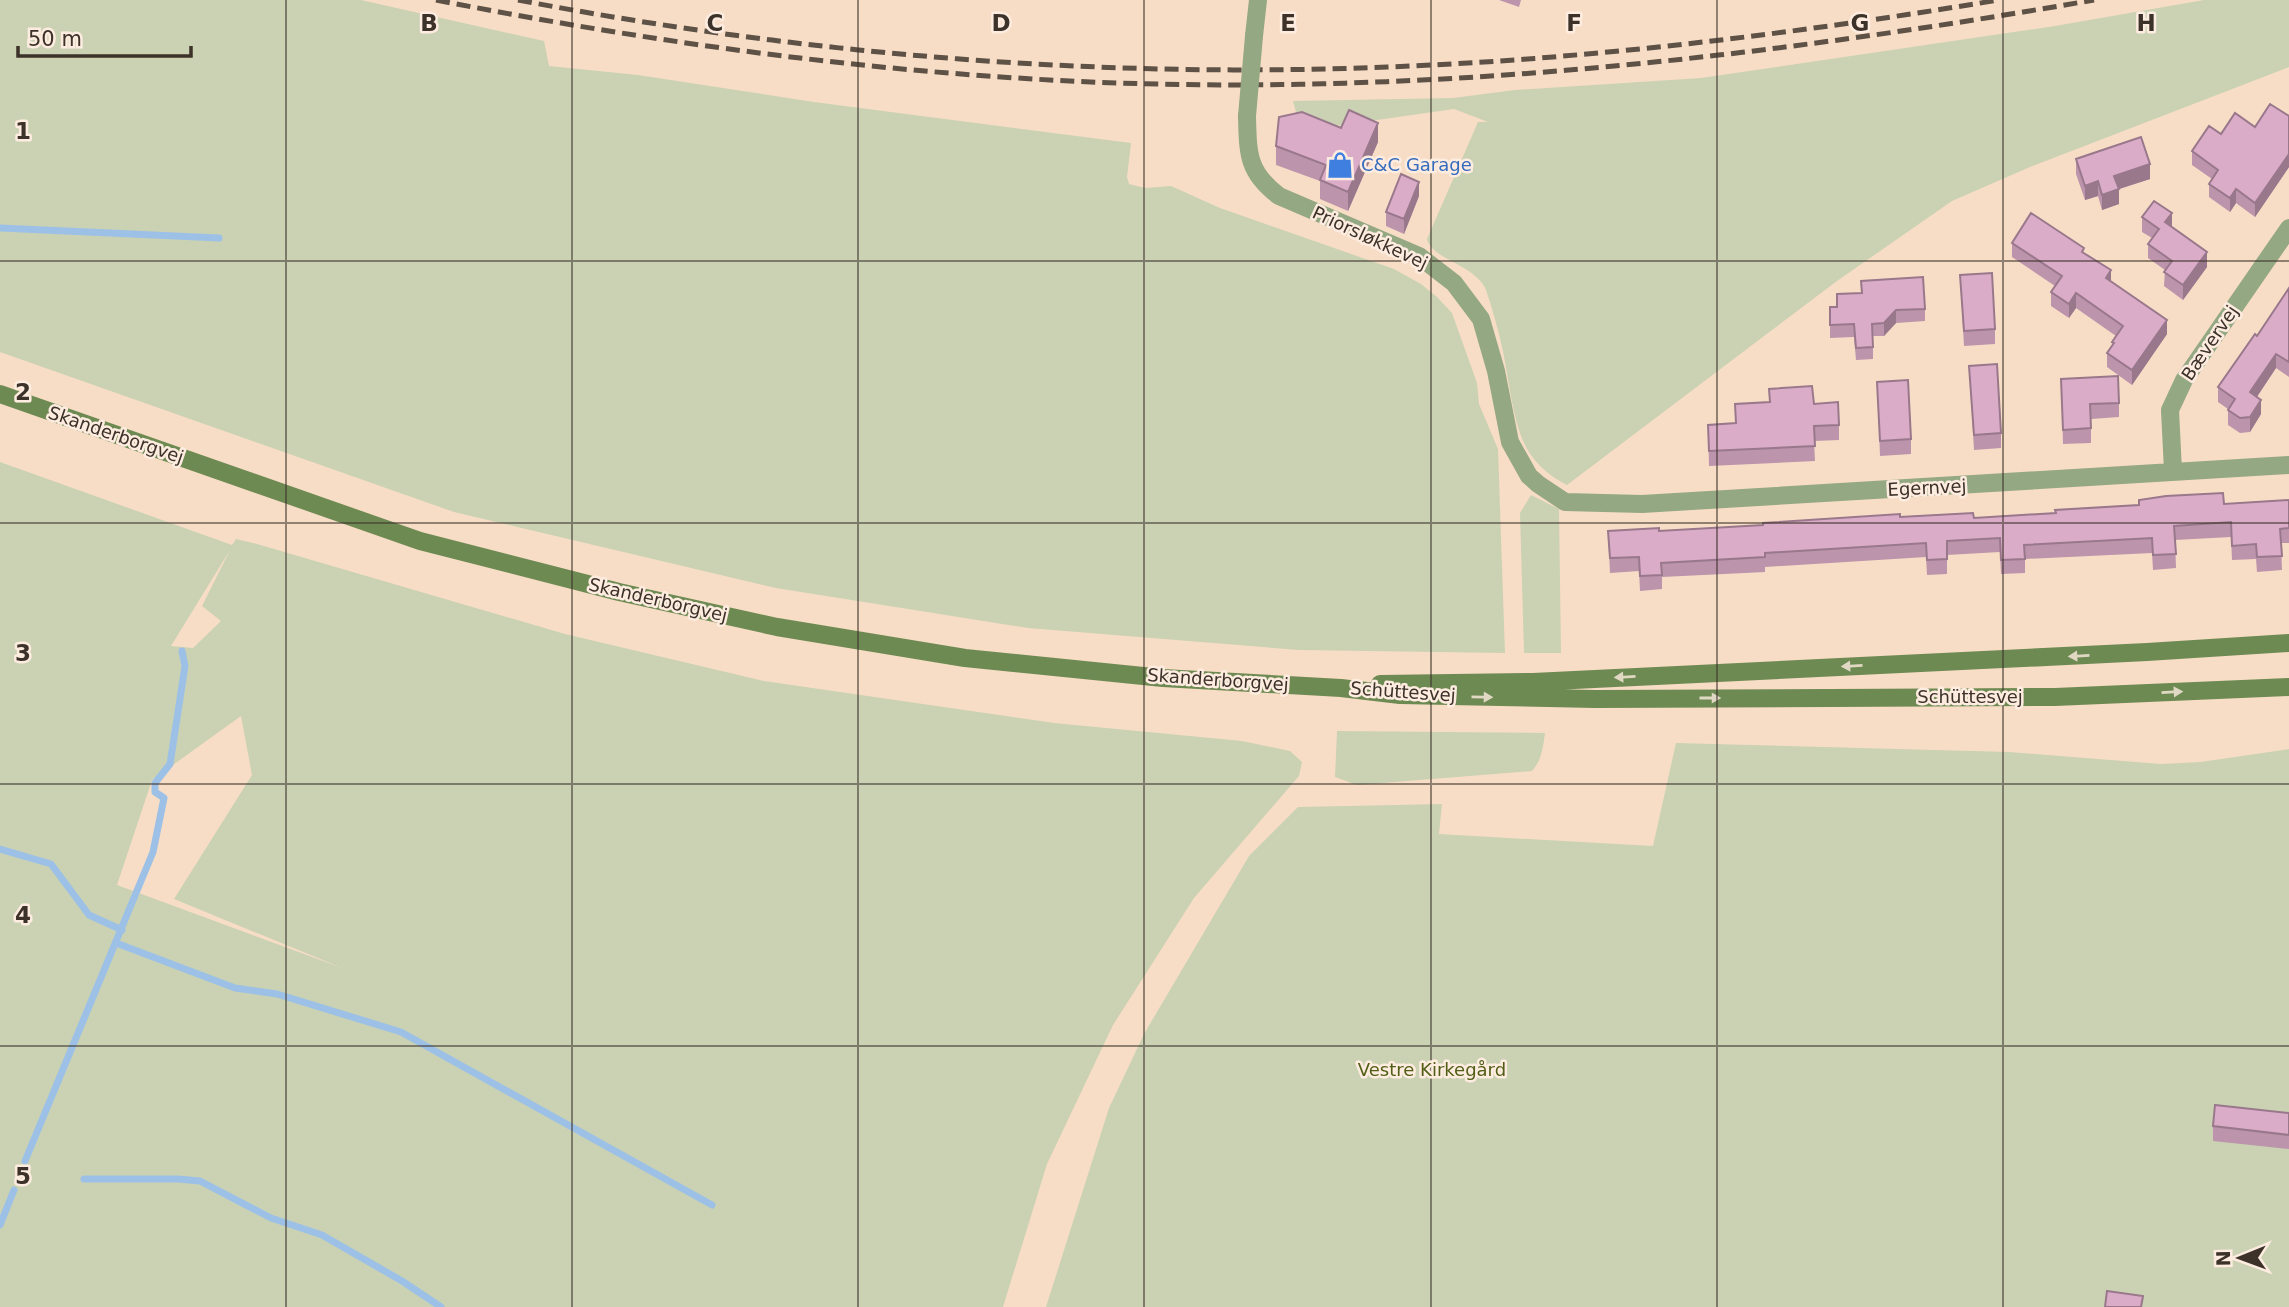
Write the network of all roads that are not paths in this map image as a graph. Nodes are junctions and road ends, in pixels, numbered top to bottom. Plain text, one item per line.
1 (1258, 0) edge
2 (2289, 228) edge
3 (0, 394) edge
4 (2289, 465) edge
5 (2173, 471) junction
6 (1565, 502) joint
7 (2289, 643) edge
8 (2289, 687) edge
9 (1341, 688) junction

1 - 6 street, Priorsløkkevej, bridge
2 - 5 street, Bævervej
3 - 9 main road, Skanderborgvej
4 - 5 street, Egernvej
5 - 6 street, Egernvej
7 -> 9 main road, Schüttesvej
9 -> 8 main road, Schüttesvej

